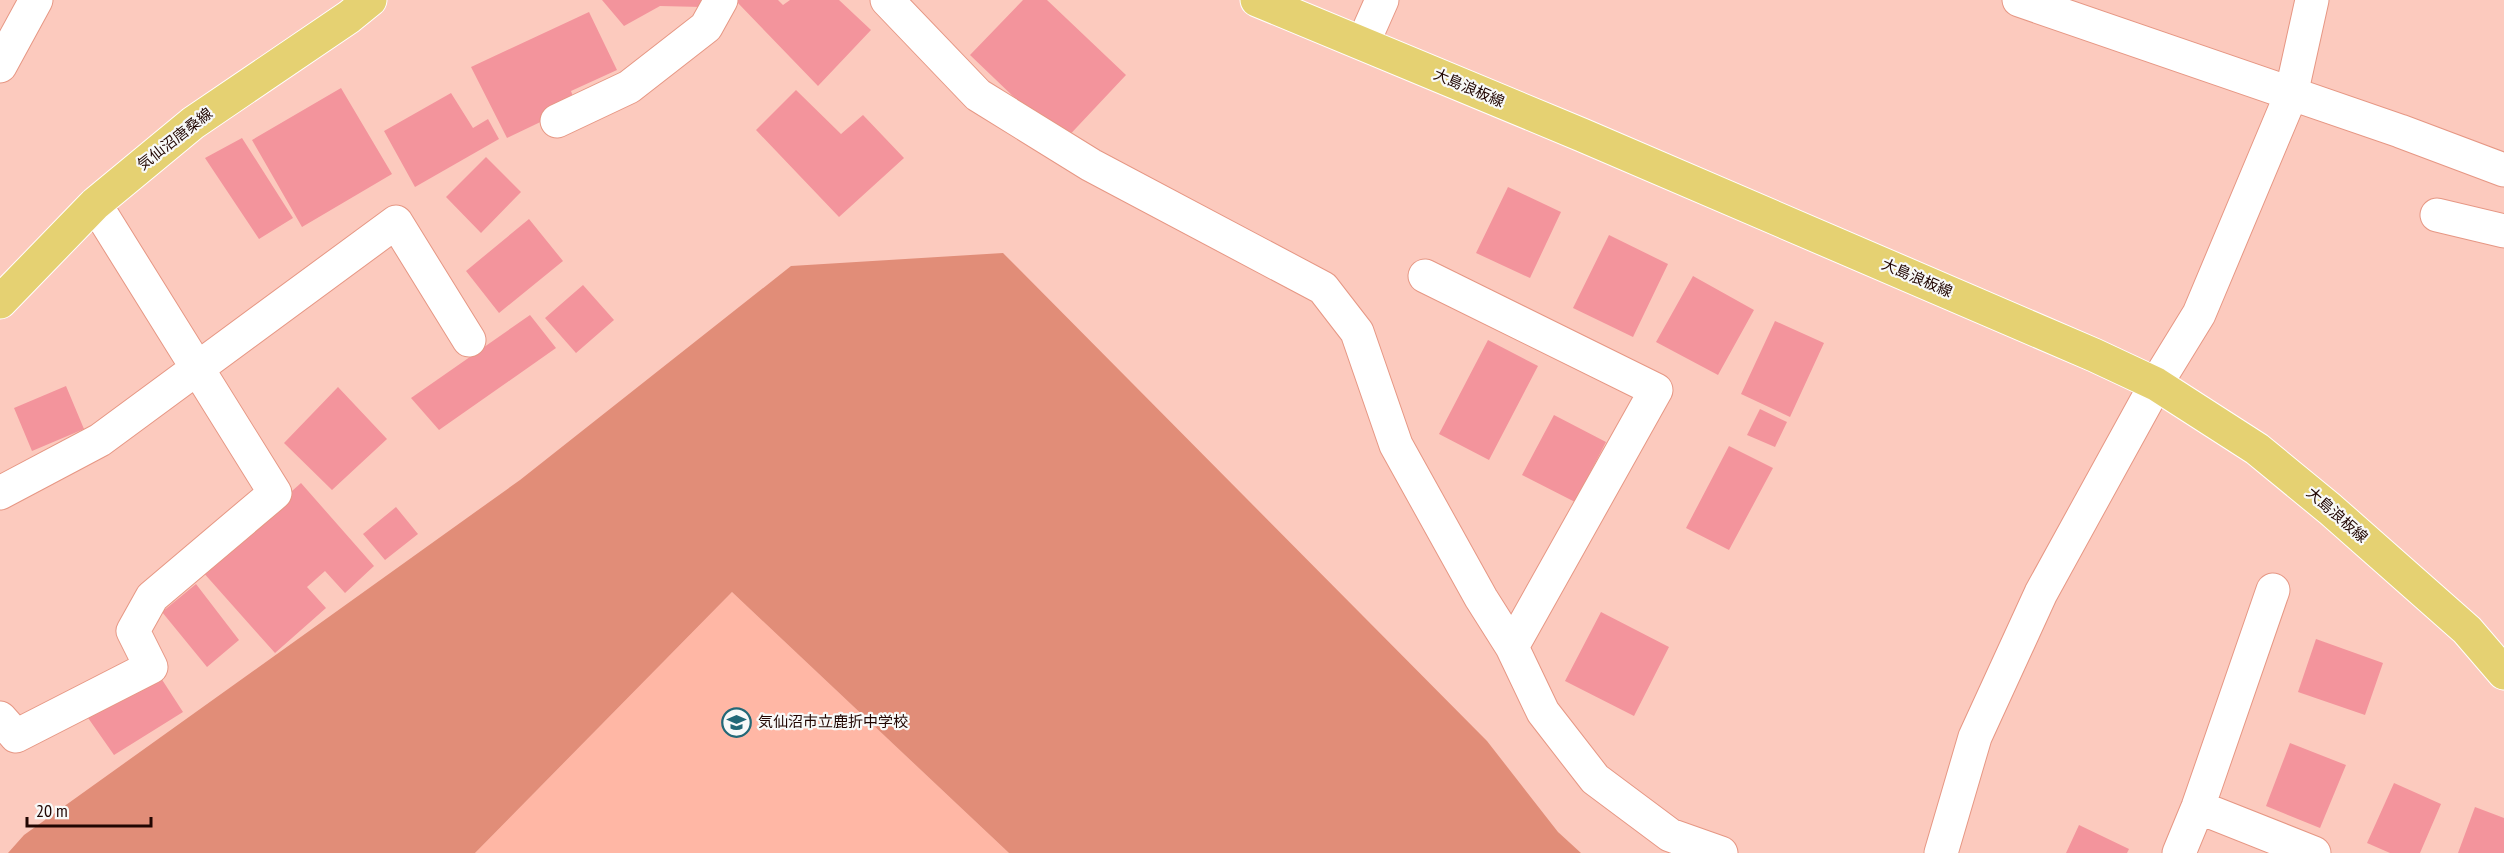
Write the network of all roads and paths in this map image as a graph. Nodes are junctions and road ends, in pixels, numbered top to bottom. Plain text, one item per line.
1 (36, 0) edge
2 (370, 0) edge
3 (721, 0) edge
4 (887, 0) edge
5 (1257, 0) edge
6 (1382, 0) edge
7 (2019, 0) edge
8 (2311, 6) edge
9 (1363, 43) junction
10 (0, 66) edge
11 (2290, 95) junction
12 (557, 121) dead end
13 (2504, 170) edge
14 (95, 204) junction
15 (2437, 214) dead end
16 (2504, 231) edge
17 (1425, 276) dead end
18 (0, 302) edge
19 (469, 339) dead end
20 (197, 370) junction
21 (2156, 384) junction
22 (0, 493) edge
23 (2273, 590) dead end
24 (1512, 647) junction
25 (2504, 673) edge
26 (0, 718) edge
27 (2198, 807) junction
28 (1721, 853) edge
29 (1941, 853) edge
30 (2179, 853) edge
31 (2314, 853) edge

1 - 10 street
2 - 14 main road, 気仙沼唐桑線
3 - 12 street
4 - 24 street
5 - 9 main road, 大島浪板線
6 - 9 street
7 - 11 street
8 - 11 street
9 - 21 main road, 大島浪板線
11 - 13 street
11 - 21 street
14 - 18 main road, 気仙沼唐桑線
14 - 20 street
15 - 16 street
17 - 24 street
19 - 20 street
20 - 22 street
20 - 26 street
21 - 25 main road, 大島浪板線
21 - 29 street
23 - 27 street
24 - 28 street
27 - 30 street
27 - 31 street

